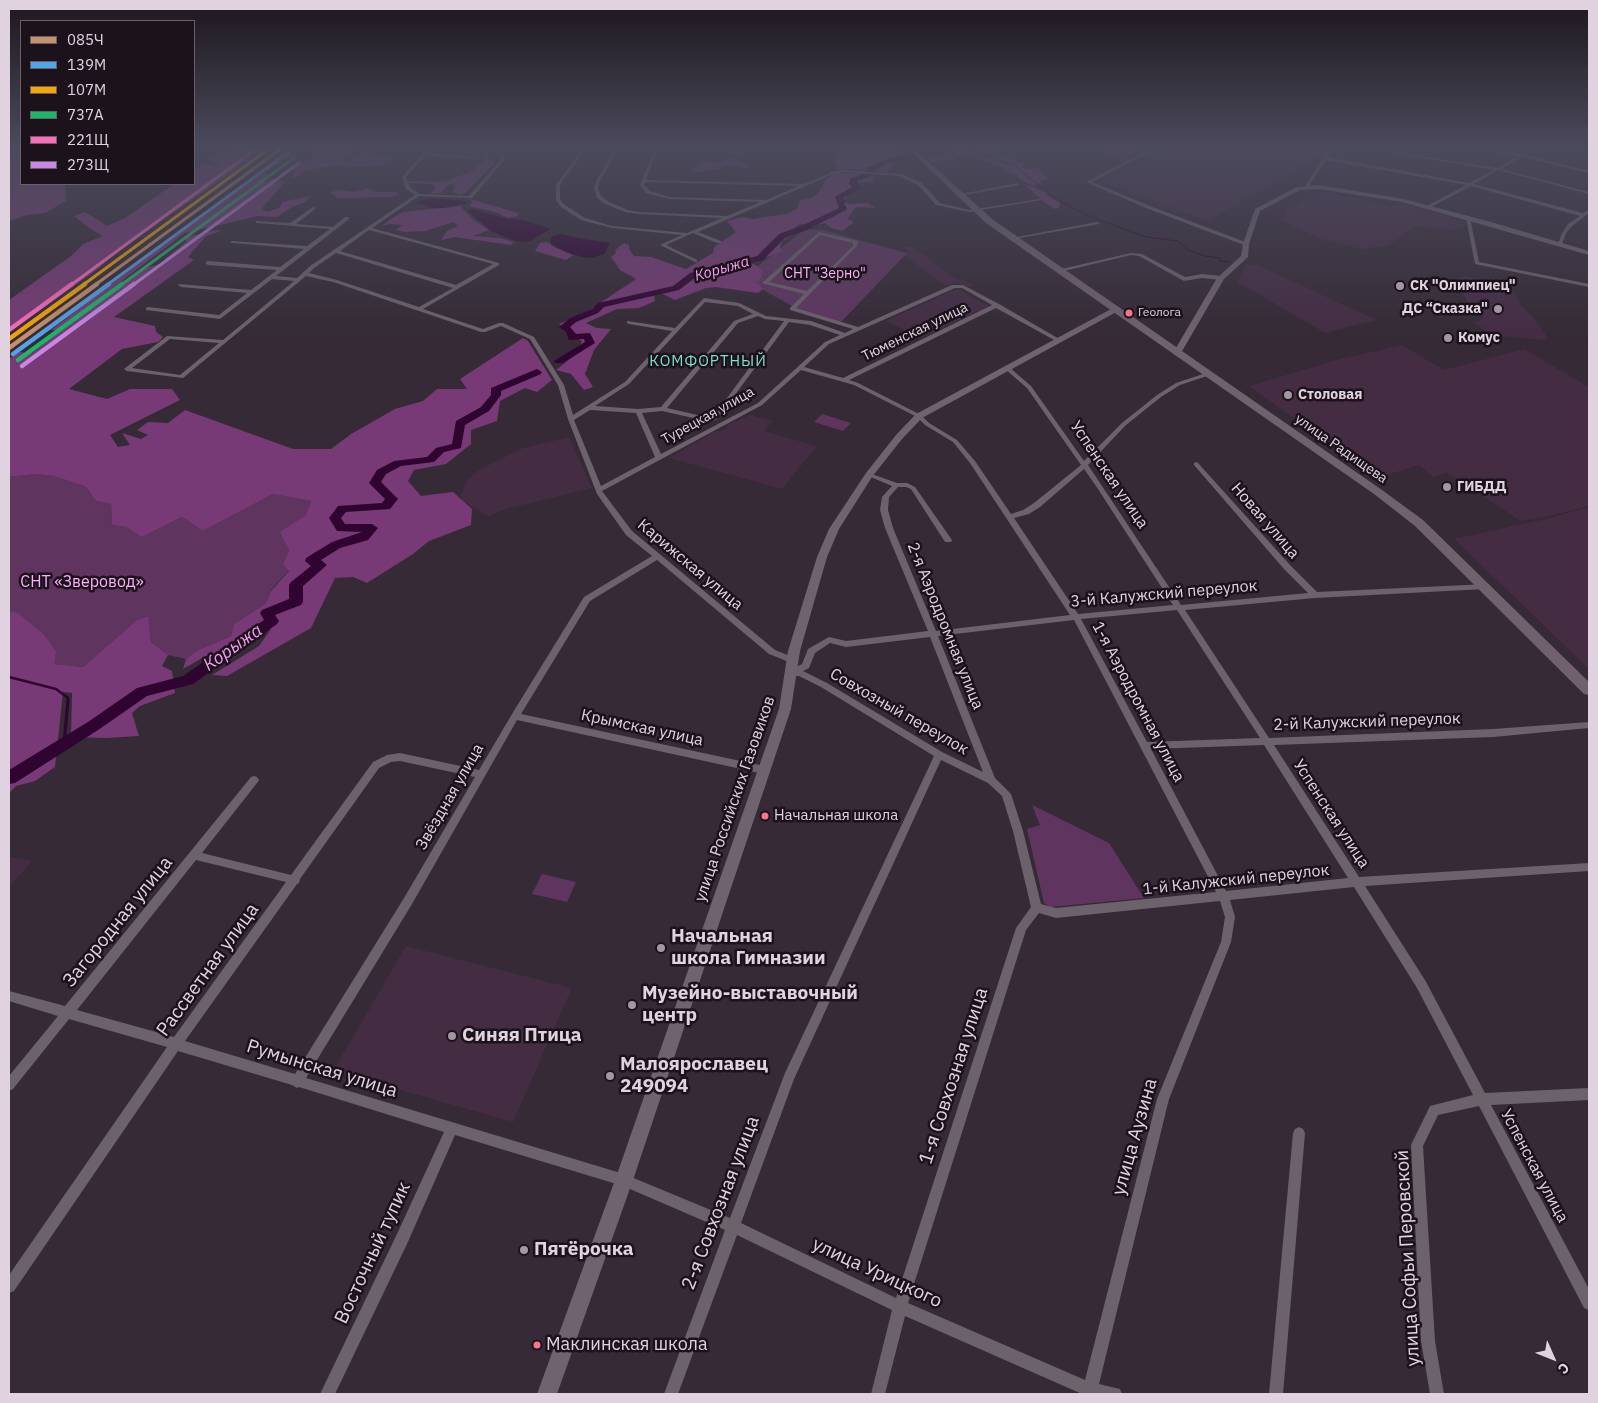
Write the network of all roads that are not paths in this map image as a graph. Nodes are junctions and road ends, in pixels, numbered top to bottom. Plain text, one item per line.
1 (311, 210) edge
2 (396, 210) edge
3 (570, 210) edge
4 (626, 210) edge
5 (746, 210) edge
6 (979, 210) edge
7 (1158, 210) edge
8 (1257, 210) edge
9 (1441, 210) edge
10 (1566, 210) edge
11 (976, 211) joint
12 (1589, 211) edge
13 (1583, 215) junction
14 (347, 218) dead end
15 (728, 218) junction
16 (1468, 218) junction
17 (258, 222) dead end
18 (1097, 223) dead end
19 (291, 225) junction
20 (334, 228) junction
21 (369, 229) junction
22 (694, 232) junction
23 (688, 234) junction
24 (1014, 238) junction
25 (234, 242) dead end
26 (719, 242) dead end
27 (1246, 244) junction
28 (1560, 244) junction
29 (308, 248) junction
30 (336, 251) junction
31 (1589, 253) edge
32 (695, 261) dead end
33 (208, 262) dead end
34 (497, 264) joint
35 (281, 269) junction
36 (1060, 270) junction
37 (304, 274) junction
38 (271, 277) junction
39 (1221, 278) junction
40 (298, 280) junction
41 (181, 285) dead end
42 (1589, 286) edge
43 (456, 287) junction
44 (252, 292) junction
45 (809, 292) junction
46 (996, 305) junction
47 (148, 309) dead end
48 (418, 310) junction
49 (1116, 310) junction
50 (757, 314) junction
51 (787, 320) junction
52 (628, 322) dead end
53 (858, 329) junction
54 (676, 330) junction
55 (846, 335) junction
56 (1058, 340) junction
57 (224, 342) junction
58 (1177, 353) junction
59 (800, 368) junction
60 (1007, 368) junction
61 (1208, 374) junction
62 (844, 380) junction
63 (590, 408) junction
64 (663, 409) junction
65 (638, 411) junction
66 (919, 416) junction
67 (571, 419) junction
68 (660, 458) junction
69 (1196, 464) dead end
70 (1084, 465) junction
71 (869, 475) junction
72 (896, 485) junction
73 (599, 490) junction
74 (1009, 517) junction
75 (948, 540) dead end
76 (658, 556) junction
77 (1485, 586) junction
78 (1315, 595) junction
79 (1179, 608) junction
80 (1076, 617) junction
81 (933, 633) junction
82 (791, 666) junction
83 (1589, 690) edge
84 (515, 716) junction
85 (1589, 725) edge
86 (1266, 740) junction
87 (1146, 746) junction
88 (939, 755) junction
89 (764, 770) junction
90 (480, 774) junction
91 (254, 780) dead end
92 (991, 780) junction
93 (193, 856) junction
94 (1589, 867) edge
95 (295, 880) junction
96 (1357, 882) junction
97 (1224, 896) junction
98 (1037, 908) junction
99 (9, 996) edge
100 (68, 1012) junction
101 (176, 1044) junction
102 (297, 1082) junction
103 (9, 1085) edge
104 (1589, 1094) edge
105 (1481, 1098) junction
106 (452, 1128) junction
107 (1299, 1133) dead end
108 (624, 1180) junction
109 (732, 1226) junction
110 (9, 1286) edge
111 (1589, 1303) edge
112 (900, 1307) junction
113 (1089, 1392) edge
114 (327, 1394) edge
115 (547, 1394) edge
116 (671, 1394) edge
117 (878, 1394) edge
118 (1115, 1394) edge
119 (1276, 1394) edge
120 (1437, 1394) edge

1 - 19 street
2 - 21 street
3 - 23 street
4 - 15 street
5 - 15 street
6 - 11 street
7 - 27 street
8 - 27 main road
9 - 16 main road
10 - 13 street
11 - 24 main road, улица Радищева
12 - 13 street
13 - 28 street
14 - 20 street
15 - 22 street
16 - 28 main road
16 - 42 street
17 - 19 street
18 - 24 street
19 - 20 street
20 - 29 street
21 - 30 street
21 - 34 street
22 - 23 street
22 - 26 street
23 - 32 street
24 - 36 main road, улица Радищева
25 - 29 street
27 - 39 main road
28 - 31 main road
29 - 35 street
30 - 37 street
30 - 43 street
33 - 35 street
34 - 43 street
35 - 38 street
36 - 39 street
36 - 49 main road, улица Радищева
37 - 40 street
37 - 48 street
38 - 40 street
38 - 44 street
39 - 58 main road
40 - 57 street
41 - 44 street
43 - 48 street
44 - 47 street
45 - 45 street
45 - 53 street
46 - 53 street, Турецкая улица
46 - 56 street
46 - 62 street, Тюменская улица
48 - 67 street, Карижская улица
49 - 56 main road, улица Российских Газовиков
49 - 58 main road, улица Радищева
50 - 51 street
50 - 54 street
50 - 64 street
51 - 55 street
51 - 64 street
52 - 54 street
53 - 55 street, Турецкая улица
54 - 63 street
55 - 59 street, Турецкая улица
56 - 60 main road, улица Российских Газовиков
57 - 57 street
58 - 61 main road, улица Радищева
59 - 62 street, 1-я Аэродромная улица
59 - 68 street, Турецкая улица
60 - 66 main road, улица Российских Газовиков
60 - 70 street, Успенская улица
61 - 70 street
61 - 77 main road, улица Радищева
62 - 66 street, 1-я Аэродромная улица
63 - 65 street
63 - 67 street
64 - 65 street
65 - 68 street
66 - 71 main road, улица Российских Газовиков
66 - 74 street, 1-я Аэродромная улица
67 - 73 street, Карижская улица
68 - 73 street, Турецкая улица
69 - 78 street, Новая улица
70 - 74 street
70 - 79 street, Успенская улица
71 - 72 street
71 - 82 main road, улица Российских Газовиков
72 - 75 street
72 - 81 street, 2-я Аэродромная улица
73 - 76 street, Карижская улица
74 - 80 street, 1-я Аэродромная улица
76 - 82 street, Карижская улица
76 - 84 street, Звёздная улица
77 - 78 street, 3-й Калужский переулок
77 - 83 main road, улица Радищева
78 - 79 street, 3-й Калужский переулок
79 - 80 street, 3-й Калужский переулок
79 - 86 street, Успенская улица
80 - 81 street, 3-й Калужский переулок
80 - 87 street, 1-я Аэродромная улица
81 - 82 street, 3-й Калужский переулок
81 - 92 street, 2-я Аэродромная улица
82 - 88 street, Совхозный переулок
82 - 89 main road, улица Российских Газовиков
84 - 89 street, Крымская улица
84 - 90 street, Звёздная улица
85 - 86 street, 2-й Калужский переулок
86 - 87 street, 2-й Калужский переулок
86 - 96 street, Успенская улица
87 - 97 street, 1-я Аэродромная улица
88 - 92 street, Совхозный переулок
88 - 109 street, 2-я Совхозная улица
89 - 108 main road, улица Российских Газовиков
90 - 95 street, Рассветная улица
90 - 102 street, Звёздная улица
91 - 93 street, Загородная улица
92 - 98 street
93 - 95 street
93 - 100 street, Загородная улица
94 - 96 street, 1-й Калужский переулок
95 - 101 street, Рассветная улица
96 - 97 street, 1-й Калужский переулок
96 - 105 street, Успенская улица
97 - 98 street, 1-й Калужский переулок
97 - 113 street, улица Аузина
98 - 112 street, 1-я Совхозная улица
99 - 100 street, Румынская улица
100 - 101 street, Румынская улица
100 - 103 street, Загородная улица
101 - 102 street, Румынская улица
101 - 110 street, Рассветная улица
102 - 106 street, Румынская улица
104 - 105 street, улица Софьи Перовской
105 - 111 street, Успенская улица
105 - 120 street, улица Софьи Перовской
106 - 108 street, Румынская улица
106 - 114 street, Восточный тупик
107 - 119 street
108 - 109 street, улица Урицкого
108 - 115 main road, улица Российских Газовиков
109 - 112 street, улица Урицкого
109 - 116 street, 2-я Совхозная улица
112 - 113 street, улица Урицкого
112 - 117 street, 1-я Совхозная улица
113 - 118 street, улица Урицкого

